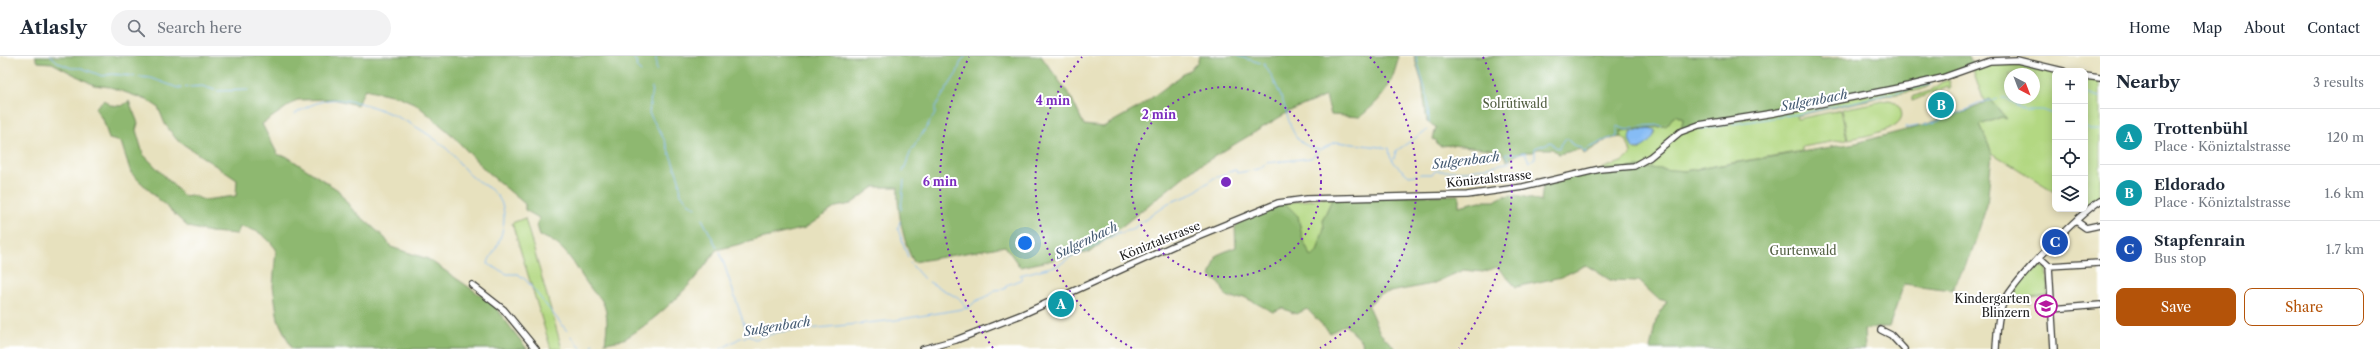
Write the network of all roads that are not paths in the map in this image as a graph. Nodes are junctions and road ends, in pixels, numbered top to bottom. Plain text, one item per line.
1 (2052, 68) edge
2 (2088, 76) edge
3 (2100, 78) edge
4 (2100, 201) edge
5 (2076, 222) junction
6 (2100, 225) edge
7 (2040, 258) junction
8 (2100, 262) edge
9 (2049, 266) junction
10 (472, 285) dead end
11 (2100, 305) edge
12 (2052, 309) junction
13 (1881, 330) dead end
14 (536, 349) edge
15 (923, 349) edge
16 (1904, 349) edge
17 (1996, 349) edge
18 (2054, 349) edge

1 - 15 street, Köniztalstrasse
2 - 3 street
4 - 5 street
5 - 6 street
5 - 7 street
7 - 9 street
7 - 17 street
8 - 9 street
9 - 12 street
10 - 14 street
11 - 12 street
12 - 18 street
13 - 16 street

